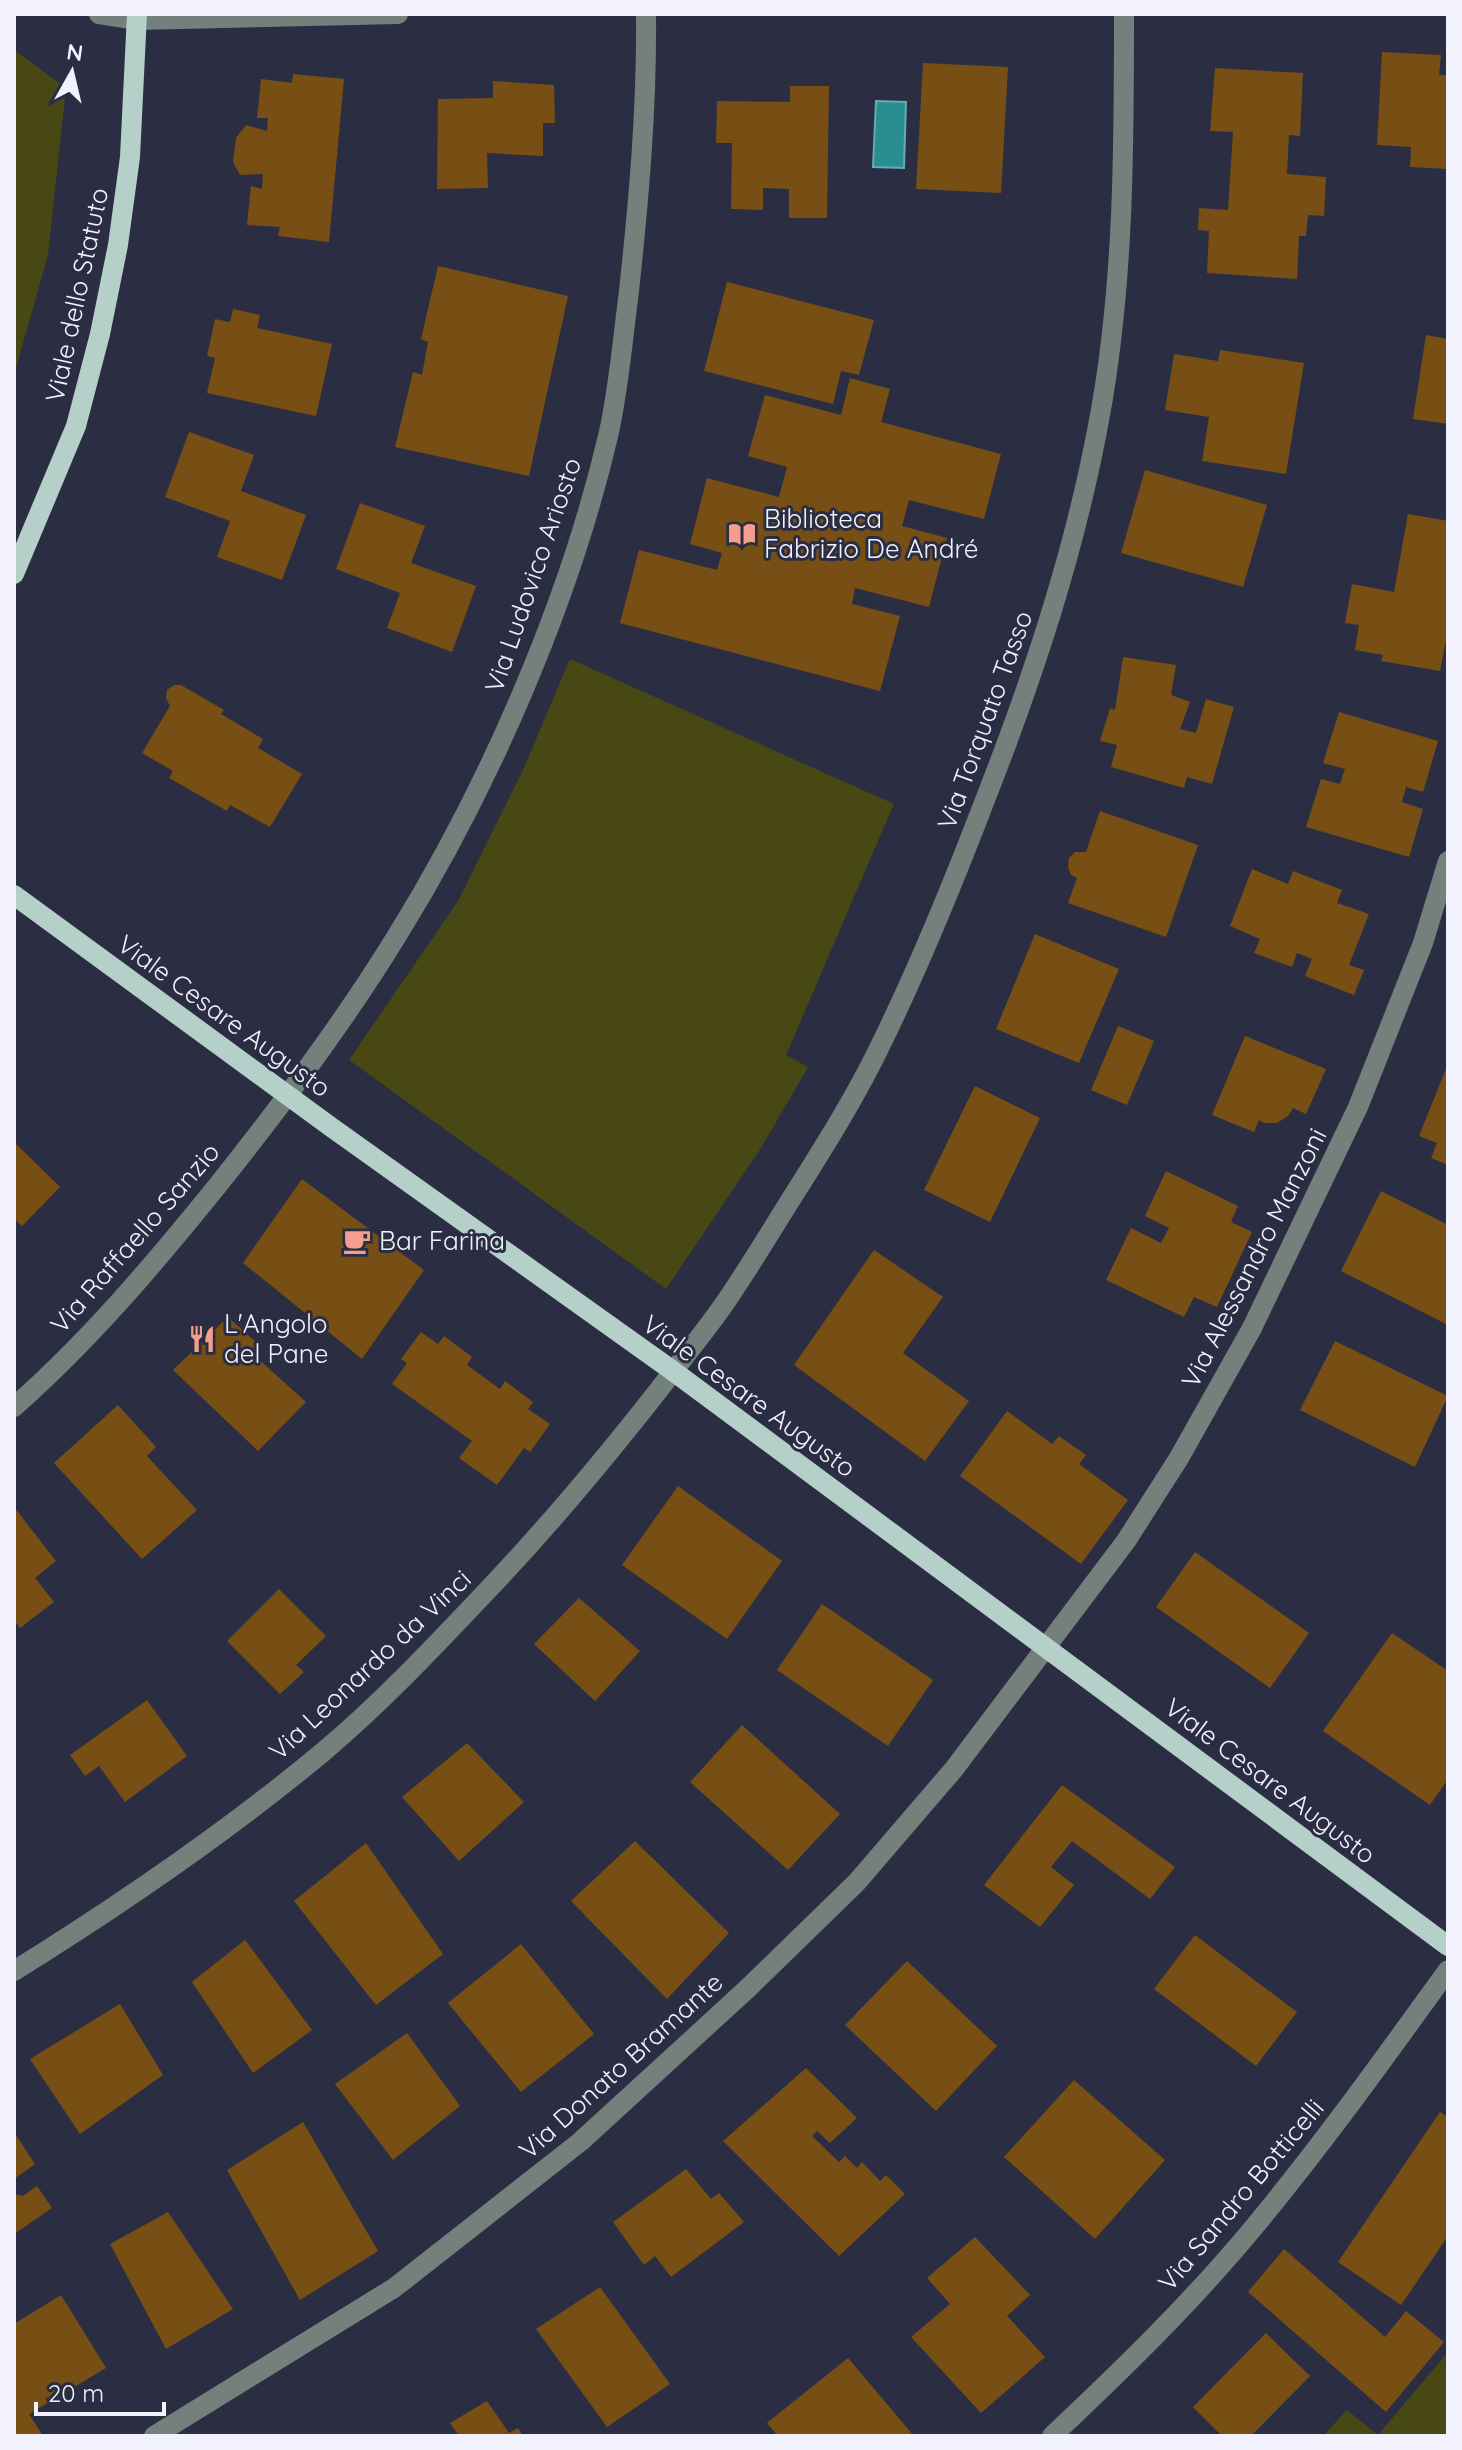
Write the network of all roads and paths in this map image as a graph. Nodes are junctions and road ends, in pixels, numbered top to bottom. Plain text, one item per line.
1 (99, 14) edge
2 (398, 14) edge
3 (646, 14) edge
4 (1124, 14) edge
5 (137, 17) edge
6 (14, 574) edge
7 (1448, 861) edge
8 (14, 895) edge
9 (288, 1095) junction
10 (673, 1371) junction
11 (14, 1407) edge
12 (1045, 1646) junction
13 (1448, 1946) edge
14 (1448, 1970) edge
15 (14, 1971) edge
16 (154, 2436) edge
17 (1052, 2436) edge

1 - 5 street
2 - 5 street
3 - 9 street, Via Ludovico Ariosto
4 - 10 street, Via Torquato Tasso
5 - 6 main road, Viale dello Statuto
7 - 12 street, Via Alessandro Manzoni
8 - 9 main road, Viale Cesare Augusto
9 - 10 main road, Viale Cesare Augusto
9 - 11 street, Via Raffaello Sanzio
10 - 12 main road, Viale Cesare Augusto
10 - 15 street, Via Leonardo da Vinci
12 - 13 main road, Viale Cesare Augusto
12 - 16 street, Via Donato Bramante
14 - 17 street, Via Sandro Botticelli

